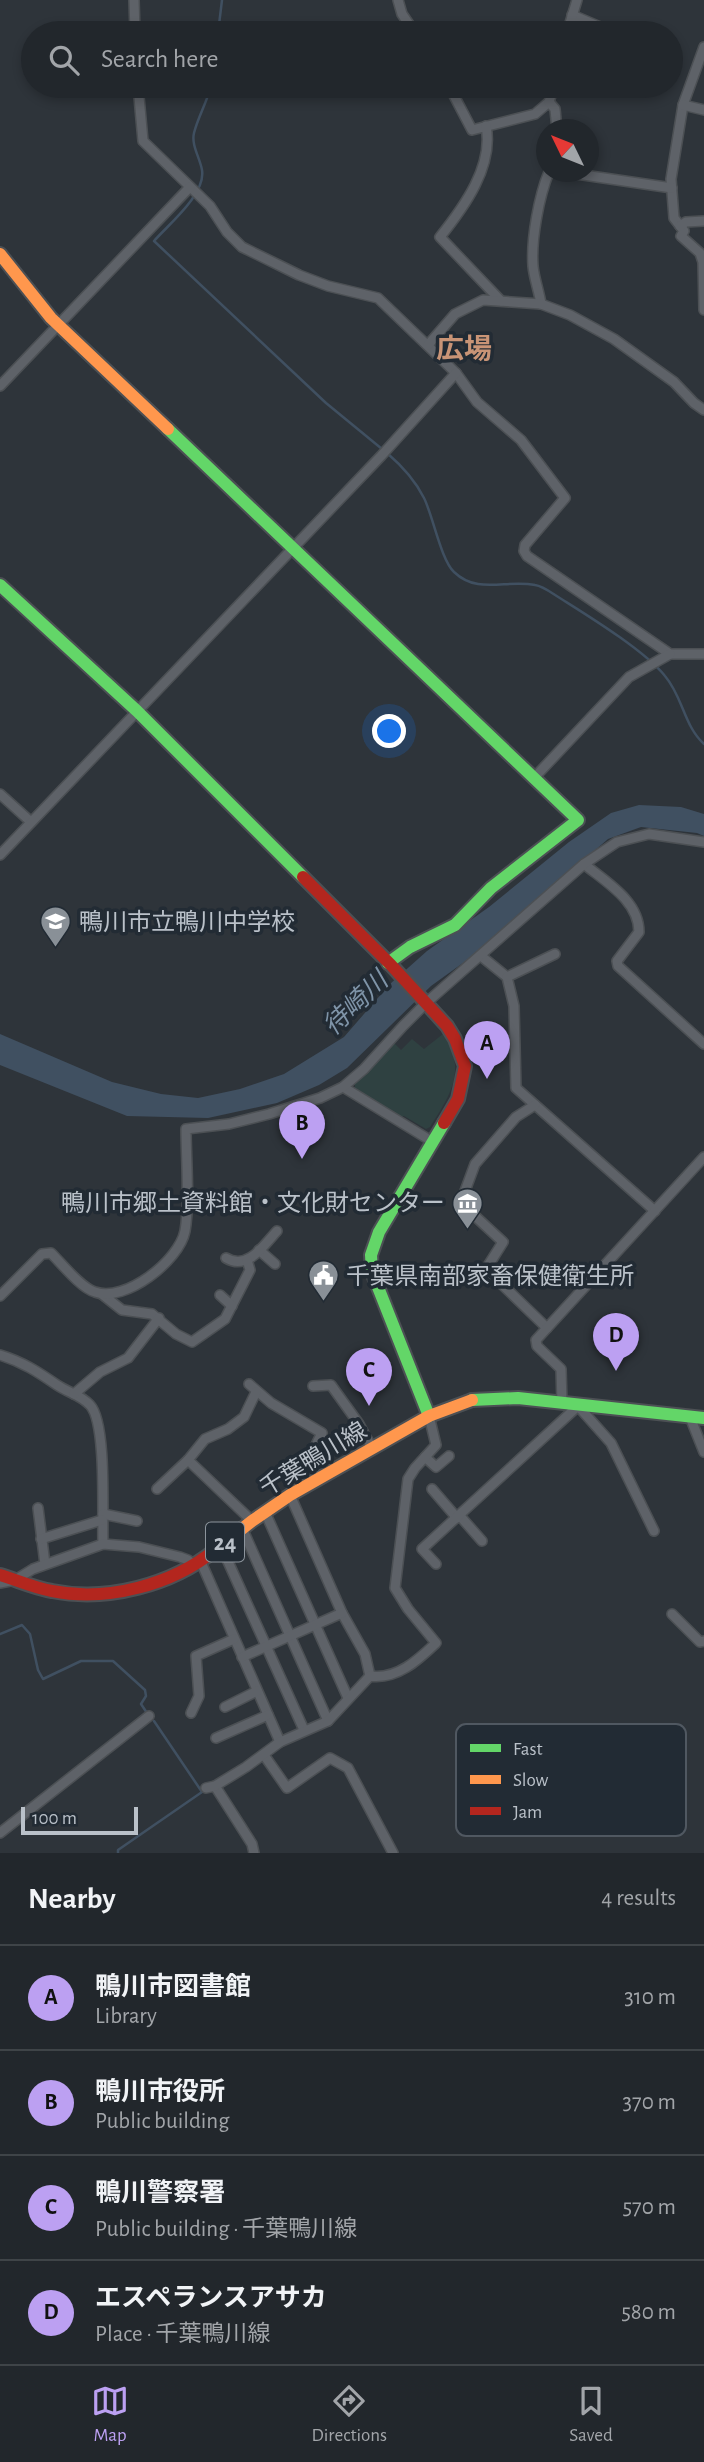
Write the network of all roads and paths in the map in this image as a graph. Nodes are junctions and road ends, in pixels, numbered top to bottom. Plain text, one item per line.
1 (134, 0) edge
2 (398, 0) edge
3 (577, 0) edge
4 (572, 15) junction
5 (135, 21) edge
6 (407, 21) edge
7 (570, 21) edge
8 (586, 21) edge
9 (704, 47) edge
10 (139, 98) edge
11 (455, 98) edge
12 (550, 98) edge
13 (549, 102) junction
14 (683, 105) junction
15 (704, 110) edge
16 (556, 119) edge
17 (486, 126) junction
18 (599, 177) edge
19 (546, 182) edge
20 (672, 188) junction
21 (194, 191) junction
22 (704, 221) edge
23 (680, 226) junction
24 (0, 254) edge
25 (501, 301) junction
26 (541, 304) junction
27 (704, 310) edge
28 (59, 324) junction
29 (428, 345) junction
30 (456, 373) junction
31 (0, 386) edge
32 (704, 411) edge
33 (294, 548) junction
34 (0, 585) edge
35 (704, 654) edge
36 (666, 657) junction
37 (136, 711) junction
38 (533, 779) junction
39 (0, 794) edge
40 (31, 822) junction
41 (704, 842) edge
42 (0, 855) edge
43 (584, 864) junction
44 (555, 954) dead end
45 (481, 956) junction
46 (390, 964) junction
47 (507, 977) junction
48 (426, 1002) junction
49 (704, 1044) edge
50 (343, 1087) junction
51 (535, 1105) junction
52 (433, 1142) junction
53 (704, 1157) edge
54 (465, 1191) dead end
55 (654, 1211) junction
56 (476, 1217) dead end
57 (277, 1231) dead end
58 (259, 1250) junction
59 (226, 1258) dead end
60 (247, 1260) junction
61 (275, 1264) dead end
62 (220, 1294) dead end
63 (103, 1295) junction
64 (0, 1296) edge
65 (232, 1306) junction
66 (159, 1318) junction
67 (547, 1328) junction
68 (0, 1356) edge
69 (248, 1384) dead end
70 (313, 1386) dead end
71 (256, 1392) junction
72 (74, 1394) junction
73 (562, 1404) junction
74 (578, 1406) junction
75 (429, 1416) junction
76 (690, 1417) junction
77 (704, 1418) edge
78 (372, 1448) junction
79 (704, 1452) edge
80 (449, 1456) dead end
81 (425, 1457) junction
82 (188, 1460) junction
83 (318, 1479) junction
84 (157, 1489) dead end
85 (432, 1489) dead end
86 (290, 1495) junction
87 (38, 1508) dead end
88 (265, 1512) junction
89 (102, 1517) junction
90 (458, 1517) junction
91 (137, 1521) dead end
92 (247, 1524) junction
93 (654, 1531) dead end
94 (41, 1539) junction
95 (482, 1541) dead end
96 (103, 1544) junction
97 (222, 1546) junction
98 (45, 1564) junction
99 (197, 1564) junction
100 (436, 1564) dead end
101 (0, 1575) edge
102 (15, 1580) junction
103 (0, 1583) edge
104 (342, 1612) junction
105 (671, 1614) dead end
106 (316, 1624) junction
107 (290, 1636) junction
108 (234, 1639) junction
109 (704, 1641) edge
110 (266, 1646) junction
111 (242, 1657) junction
112 (370, 1676) junction
113 (257, 1691) junction
114 (348, 1698) junction
115 (225, 1707) dead end
116 (191, 1713) dead end
117 (268, 1715) junction
118 (149, 1716) dead end
119 (328, 1721) junction
120 (304, 1730) junction
121 (216, 1738) dead end
122 (280, 1742) junction
123 (264, 1755) junction
124 (0, 1833) edge
125 (254, 1853) edge
126 (393, 1853) edge

1 - 5 street
2 - 6 street
3 - 4 street
4 - 7 street
4 - 8 street
9 - 14 street
10 - 21 street
11 - 17 street
12 - 13 street
13 - 16 street
13 - 17 street
14 - 15 street
14 - 20 street
17 - 25 street
18 - 20 street
19 - 26 street
20 - 23 street
21 - 28 street
21 - 29 street
22 - 23 street
23 - 27 street
24 - 28 street
25 - 26 street
25 - 29 street
26 - 32 street
28 - 31 street
28 - 33 street
29 - 30 street
30 - 33 street
30 - 36 street
33 - 37 street
33 - 38 street
34 - 37 street
35 - 36 street
36 - 38 street
37 - 40 street
37 - 46 street
38 - 46 street
39 - 40 street
40 - 42 street
41 - 43 street
43 - 45 street
43 - 49 street
44 - 47 street
45 - 47 street
45 - 48 street
46 - 48 street
47 - 51 street
48 - 50 street
48 - 52 street
50 - 52 street
50 - 63 street
51 - 54 street
51 - 55 street
52 - 75 street
53 - 55 street
55 - 67 street
56 - 67 street
57 - 58 street
58 - 60 street
58 - 61 street
59 - 60 street
60 - 65 street
62 - 65 street
63 - 64 street
63 - 66 street
65 - 66 street
66 - 72 street
67 - 73 street
68 - 72 street
69 - 71 street
70 - 78 street
71 - 82 street
71 - 83 street
72 - 89 street
73 - 74 street, 千葉鴨川線 / 24
73 - 75 street, 千葉鴨川線 / 24
74 - 76 street, 千葉鴨川線 / 24
74 - 90 street
74 - 93 street
75 - 78 street, 千葉鴨川線 / 24
75 - 81 street
76 - 77 street, 千葉鴨川線 / 24
76 - 79 street
78 - 83 street, 千葉鴨川線 / 24
80 - 81 street
81 - 112 street
82 - 84 street
82 - 92 street
83 - 86 street, 千葉鴨川線 / 24
85 - 90 street
86 - 88 street, 千葉鴨川線 / 24
86 - 104 street
87 - 94 street
88 - 92 street, 千葉鴨川線 / 24
88 - 106 street
89 - 91 street
89 - 94 street
89 - 96 street
90 - 95 street
90 - 100 street
92 - 97 street, 千葉鴨川線 / 24
92 - 107 street
94 - 98 street
96 - 98 street
96 - 99 street
97 - 99 street, 千葉鴨川線 / 24
97 - 110 street
98 - 102 street
99 - 102 street, 千葉鴨川線 / 24
99 - 108 street
101 - 102 street, 千葉鴨川線 / 24
102 - 103 street
104 - 106 street
104 - 112 street
105 - 109 street
106 - 107 street
106 - 114 street
107 - 110 street
107 - 119 street
108 - 111 street
108 - 116 street
110 - 111 street
110 - 120 street
111 - 113 street
112 - 114 street
113 - 115 street
113 - 117 street
114 - 119 street
117 - 121 street
117 - 122 street
118 - 124 street
119 - 120 street
120 - 122 street
122 - 123 street
123 - 125 street
123 - 126 street

